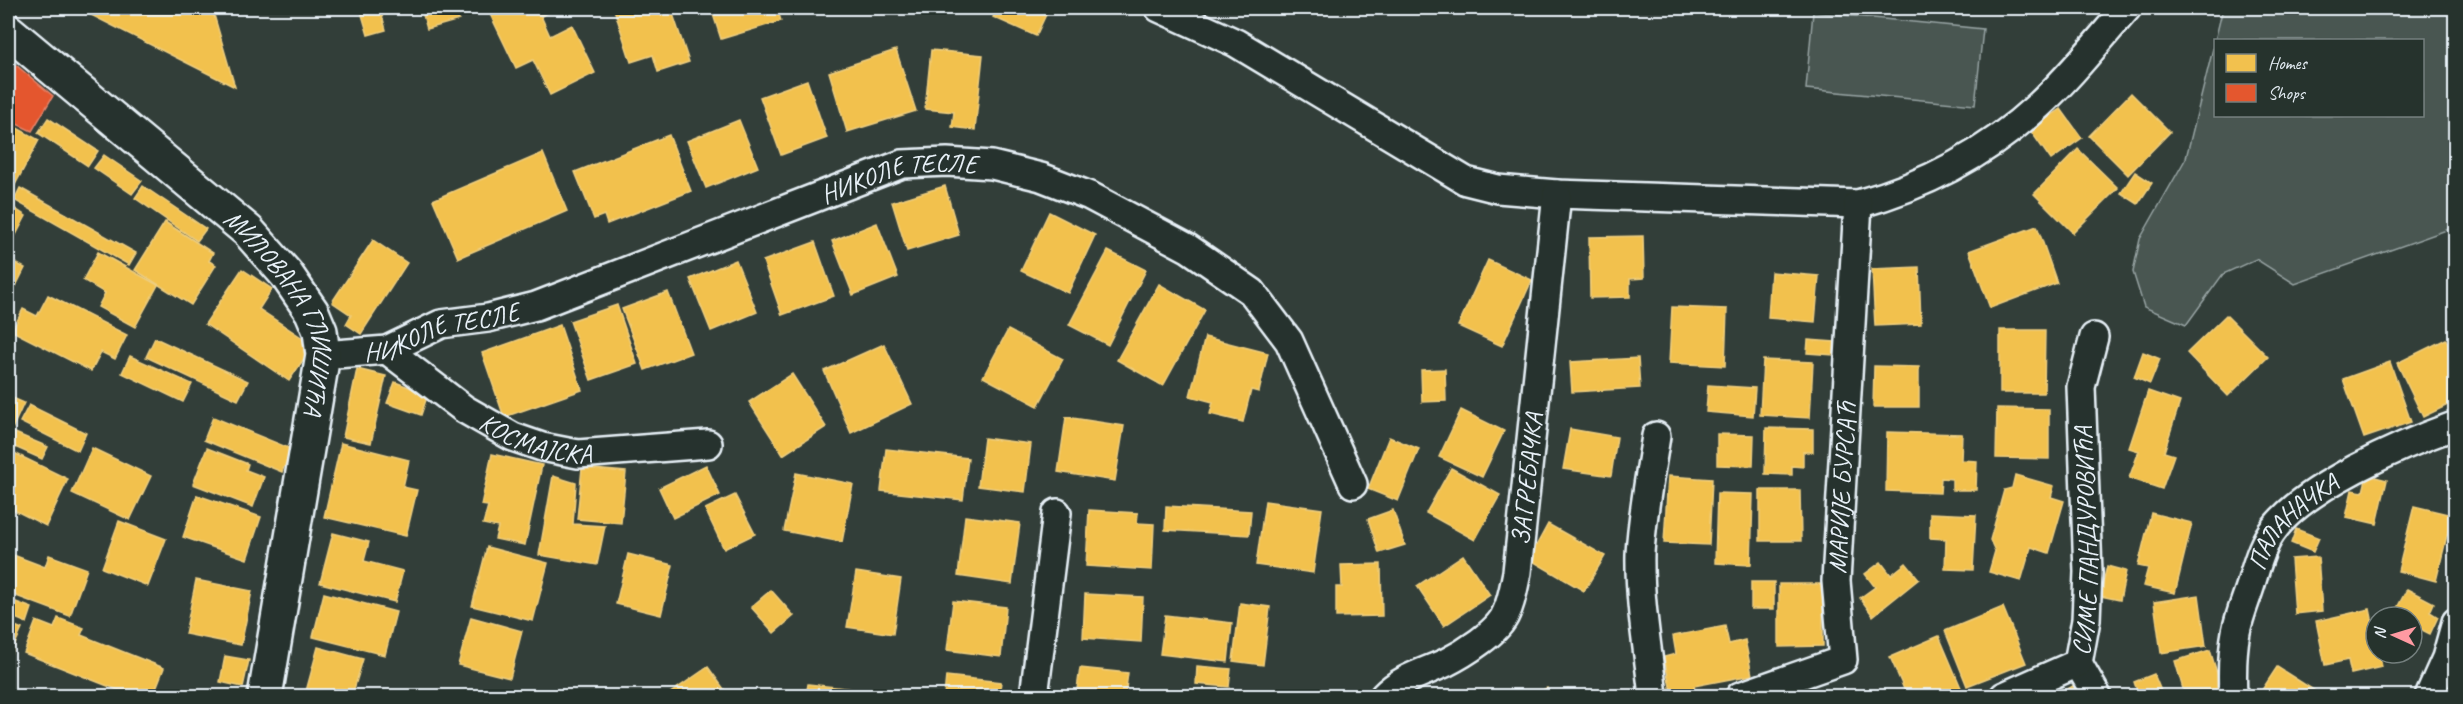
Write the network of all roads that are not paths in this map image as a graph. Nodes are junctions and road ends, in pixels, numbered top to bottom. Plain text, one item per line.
1 (1159, 8) edge
2 (2127, 8) edge
3 (8, 31) edge
4 (1557, 194) junction
5 (1858, 204) junction
6 (2094, 337) dead end
7 (387, 350) junction
8 (323, 355) junction
9 (2456, 425) edge
10 (1656, 436) dead end
11 (708, 444) dead end
12 (1353, 484) dead end
13 (1057, 513) dead end
14 (2456, 622) edge
15 (2078, 663) junction
16 (265, 696) edge
17 (1034, 696) edge
18 (1384, 696) edge
19 (1653, 696) edge
20 (1740, 696) edge
21 (2004, 696) edge
22 (2097, 696) edge
23 (2233, 696) edge
24 (2429, 696) edge

1 - 4 street
2 - 5 street
3 - 8 street, МИЛОВАНА ГЛИШИЋА
4 - 5 street
4 - 18 street, ЗАГРЕБАЧКА
5 - 20 street, МАРИЈЕ БУРСАЋ
6 - 15 street, СИМЕ ПАНДУРОВИЋА
7 - 8 street, НИКОЛЕ ТЕСЛЕ
7 - 11 street, КОСМАЈСКА
7 - 12 street, НИКОЛЕ ТЕСЛЕ
8 - 16 street, МИЛОВАНА ГЛИШИЋА
9 - 23 street, ПАЛАНАЧКА
10 - 19 street
13 - 17 street
14 - 24 street
15 - 21 street, СИМЕ ПАНДУРОВИЋА
15 - 22 street

